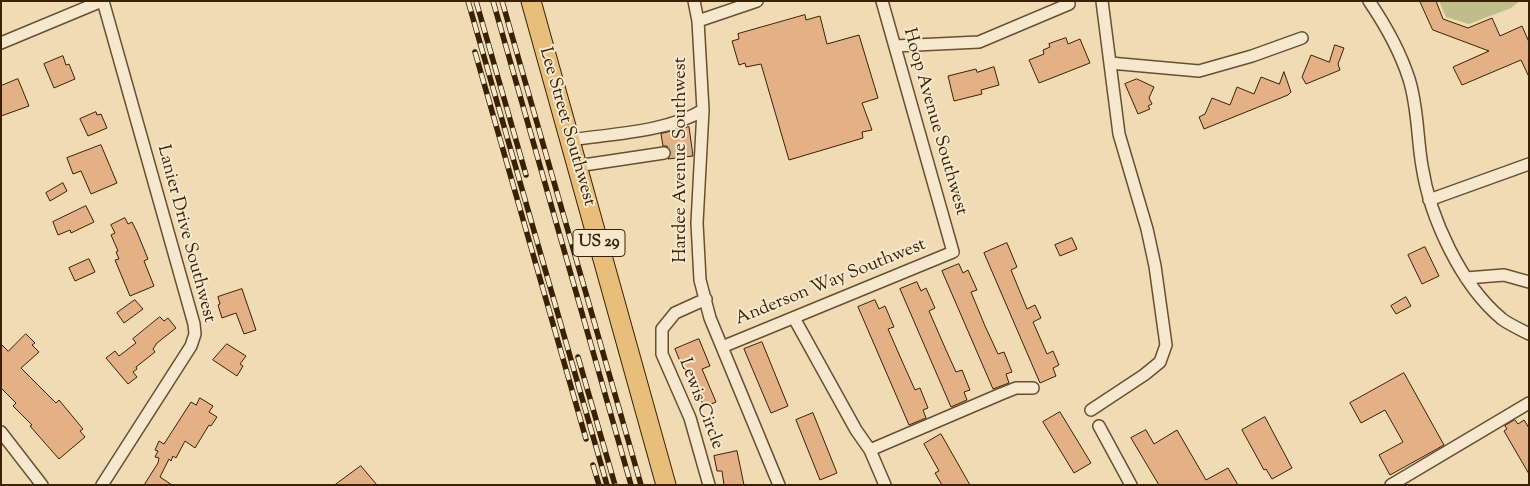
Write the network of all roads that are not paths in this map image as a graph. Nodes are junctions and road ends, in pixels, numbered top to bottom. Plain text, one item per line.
1 (102, 1) edge
2 (530, 1) edge
3 (694, 1) edge
4 (756, 1) edge
5 (882, 1) edge
6 (1102, 1) edge
7 (1369, 1) edge
8 (1069, 4) dead end
9 (698, 21) junction
10 (1302, 38) dead end
11 (1, 43) edge
12 (895, 46) junction
13 (1110, 63) junction
14 (703, 110) junction
15 (570, 140) junction
16 (664, 153) tunnel mouth
17 (1529, 164) edge
18 (577, 166) junction
19 (1429, 200) junction
20 (953, 252) joint
21 (1466, 278) junction
22 (1529, 282) edge
23 (706, 299) junction
24 (794, 318) junction
25 (1529, 334) edge
26 (722, 347) junction
27 (1033, 388) dead end
28 (1529, 403) edge
29 (1091, 410) dead end
30 (1098, 426) dead end
31 (1, 432) edge
32 (870, 450) junction
33 (42, 485) edge
34 (102, 485) edge
35 (666, 485) edge
36 (708, 485) edge
37 (778, 485) edge
38 (885, 485) edge
39 (1131, 485) edge
40 (1391, 485) edge

1 - 11 street
1 - 34 street, Lanier Drive Southwest
2 - 15 main road, Lee Street Southwest / US 29
3 - 9 street, Hardee Avenue Southwest
4 - 9 street
5 - 12 street, Hoop Avenue Southwest
6 - 13 street
7 - 19 street
8 - 12 street
9 - 14 street, Hardee Avenue Southwest
10 - 13 street
12 - 20 street, Hoop Avenue Southwest
13 - 29 street
14 - 15 street
14 - 23 street, Hardee Avenue Southwest
15 - 18 main road, Lee Street Southwest / US 29
16 - 18 street
17 - 19 street
18 - 35 main road, Lee Street Southwest / US 29
19 - 21 street
20 - 24 street, Anderson Way Southwest
21 - 22 street
21 - 25 street
23 - 26 street, Hardee Avenue Southwest
23 - 36 street, Lewis Circle
24 - 26 street, Anderson Way Southwest
24 - 32 street
26 - 37 street, Hardee Avenue Southwest
27 - 32 street
28 - 40 street
30 - 39 street
31 - 33 street
32 - 38 street

